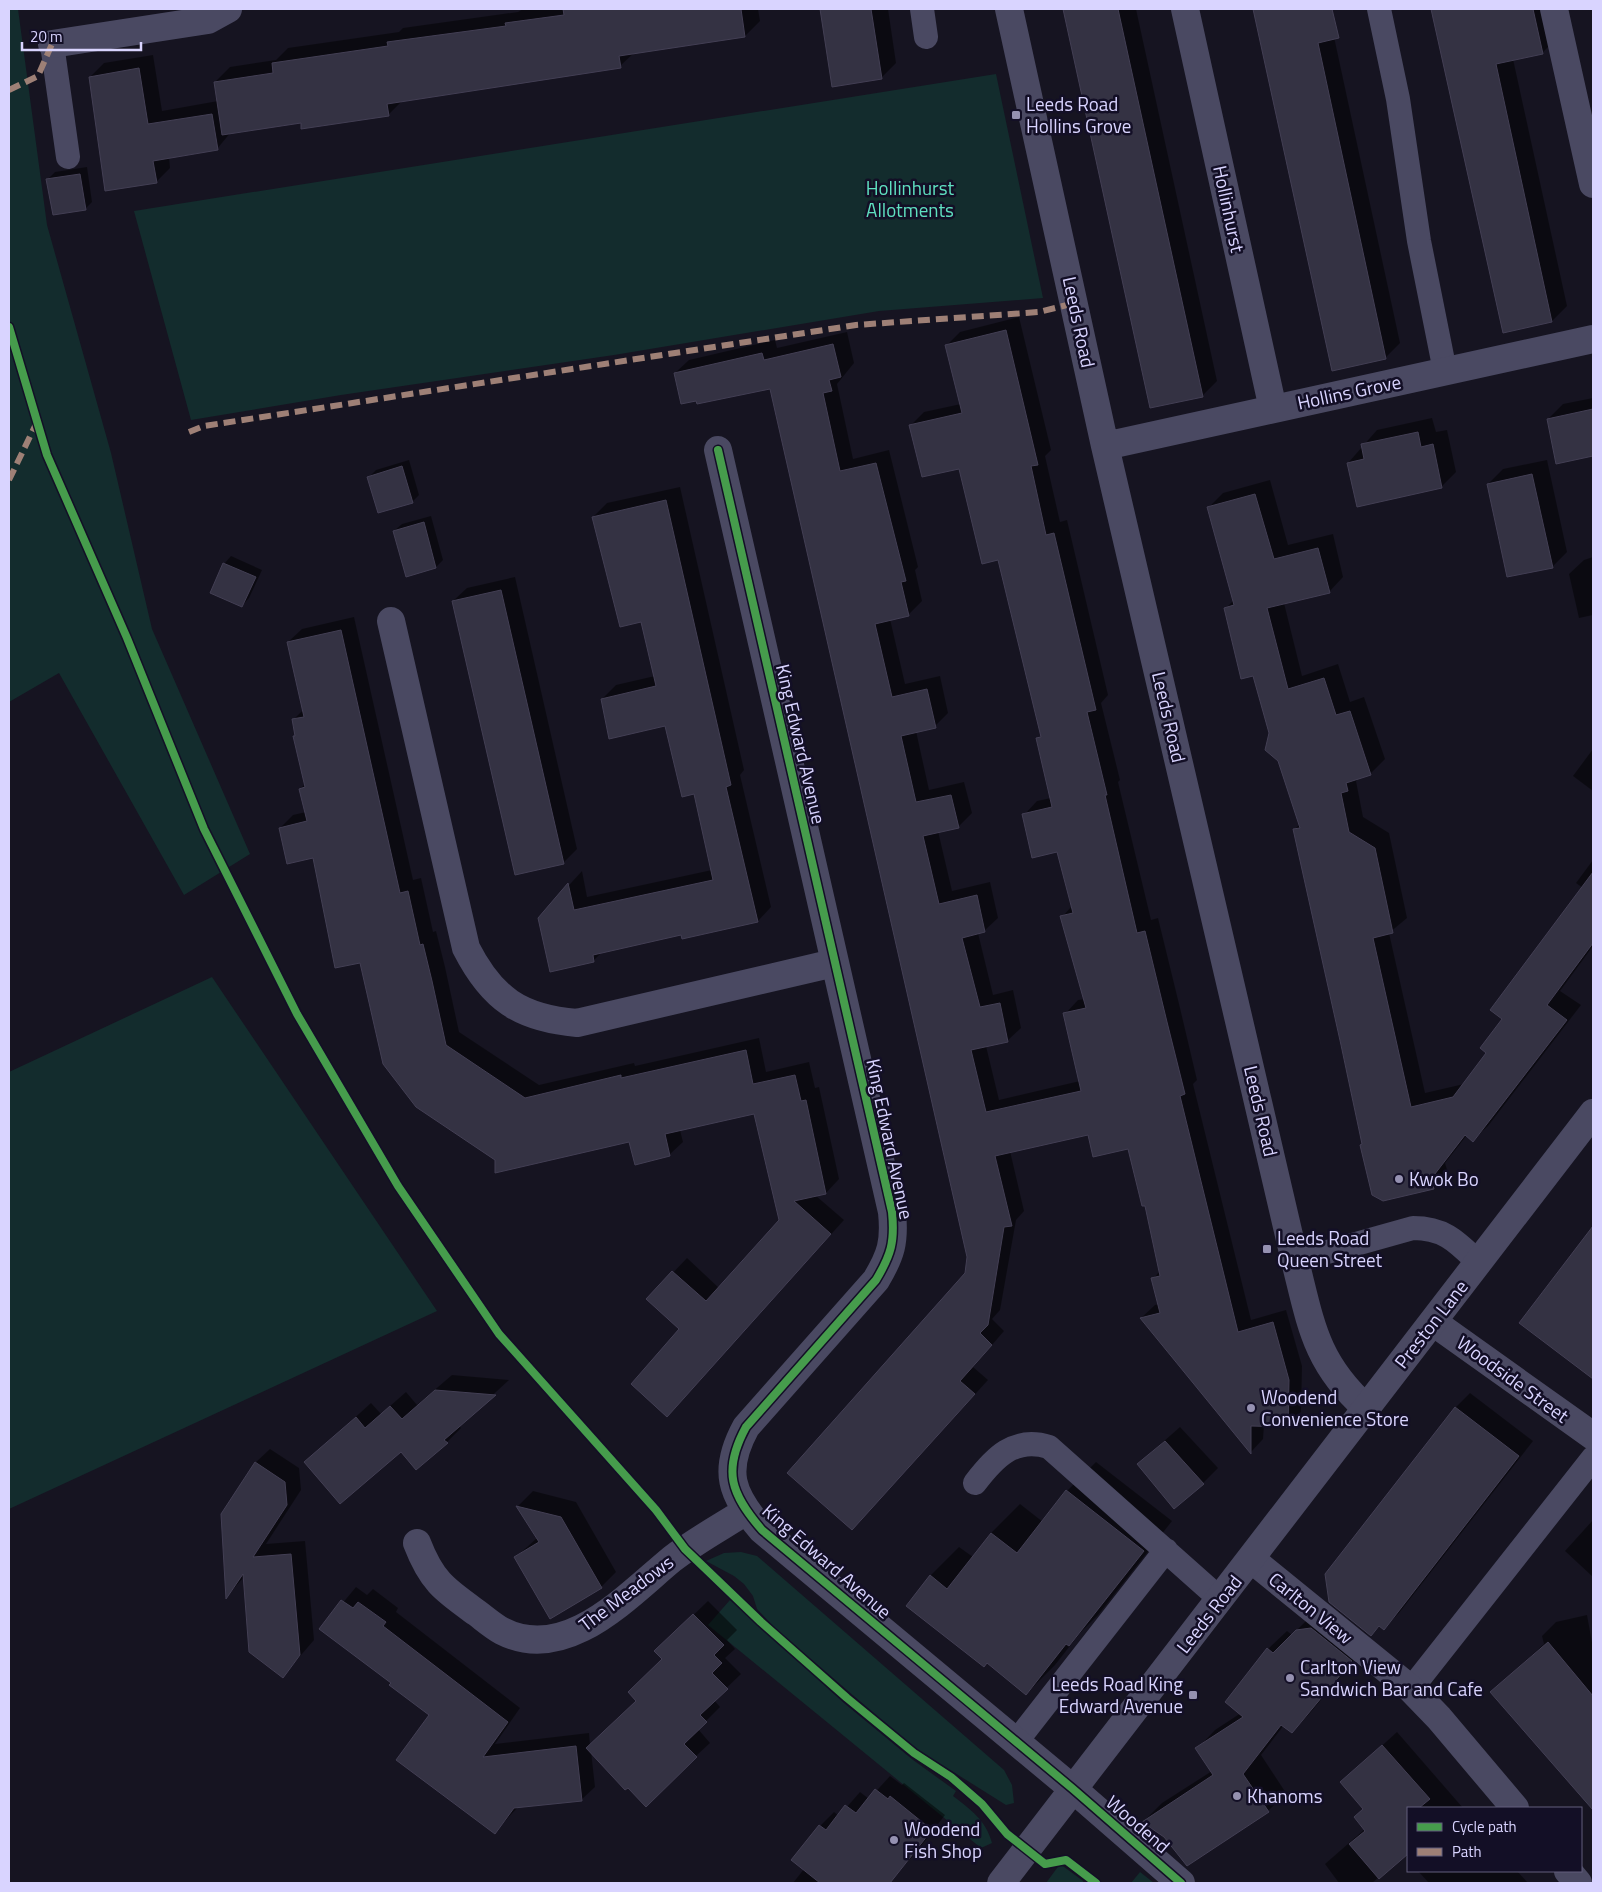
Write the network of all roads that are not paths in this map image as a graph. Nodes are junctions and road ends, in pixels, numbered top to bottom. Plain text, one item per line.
1 (228, 9) edge
2 (922, 9) edge
3 (1009, 9) edge
4 (1185, 9) edge
5 (1379, 9) edge
6 (1554, 9) edge
7 (926, 37) dead end
8 (52, 44) joint
9 (68, 157) dead end
10 (1593, 184) edge
11 (1593, 339) edge
12 (1445, 371) junction
13 (1274, 409) junction
14 (1105, 446) junction
15 (718, 450) dead end
16 (391, 622) dead end
17 (834, 963) junction
18 (1593, 1113) edge
19 (1295, 1261) junction
20 (1479, 1263) junction
21 (1433, 1322) junction
22 (1366, 1408) junction
23 (1593, 1436) edge
24 (1593, 1458) edge
25 (975, 1483) dead end
26 (746, 1511) junction
27 (417, 1543) dead end
28 (1166, 1550) junction
29 (1251, 1559) junction
30 (1220, 1599) junction
31 (1411, 1689) junction
32 (1016, 1742) junction
33 (1073, 1789) junction
34 (1514, 1807) edge
35 (1569, 1872) edge
36 (1001, 1883) edge
37 (1182, 1883) edge
38 (1578, 1883) edge

1 - 8 street
2 - 7 lane
3 - 14 street, Leeds Road
4 - 13 street, Hollinhurst
5 - 12 lane
6 - 10 street
8 - 9 lane
11 - 12 street, Hollins Grove
12 - 13 street, Hollins Grove
13 - 14 street, Hollins Grove
14 - 19 street, Leeds Road
15 - 17 street, King Edward Avenue
16 - 17 street
17 - 26 street, King Edward Avenue
18 - 20 street, Preston Lane
19 - 20 lane
19 - 22 street, Leeds Road
20 - 21 street, Preston Lane
21 - 22 street, Preston Lane
21 - 23 street, Woodside Street
22 - 29 street, Preston Lane
24 - 31 lane
25 - 28 lane
26 - 27 street, The Meadows
26 - 32 street, King Edward Avenue
28 - 30 lane
28 - 32 lane
29 - 30 street, Leeds Road
29 - 31 street, Carlton View
30 - 33 street, Leeds Road
31 - 34 street, Carlton View
32 - 33 street, King Edward Avenue
33 - 36 street, Leeds Road
33 - 37 street, Woodend
35 - 38 street

